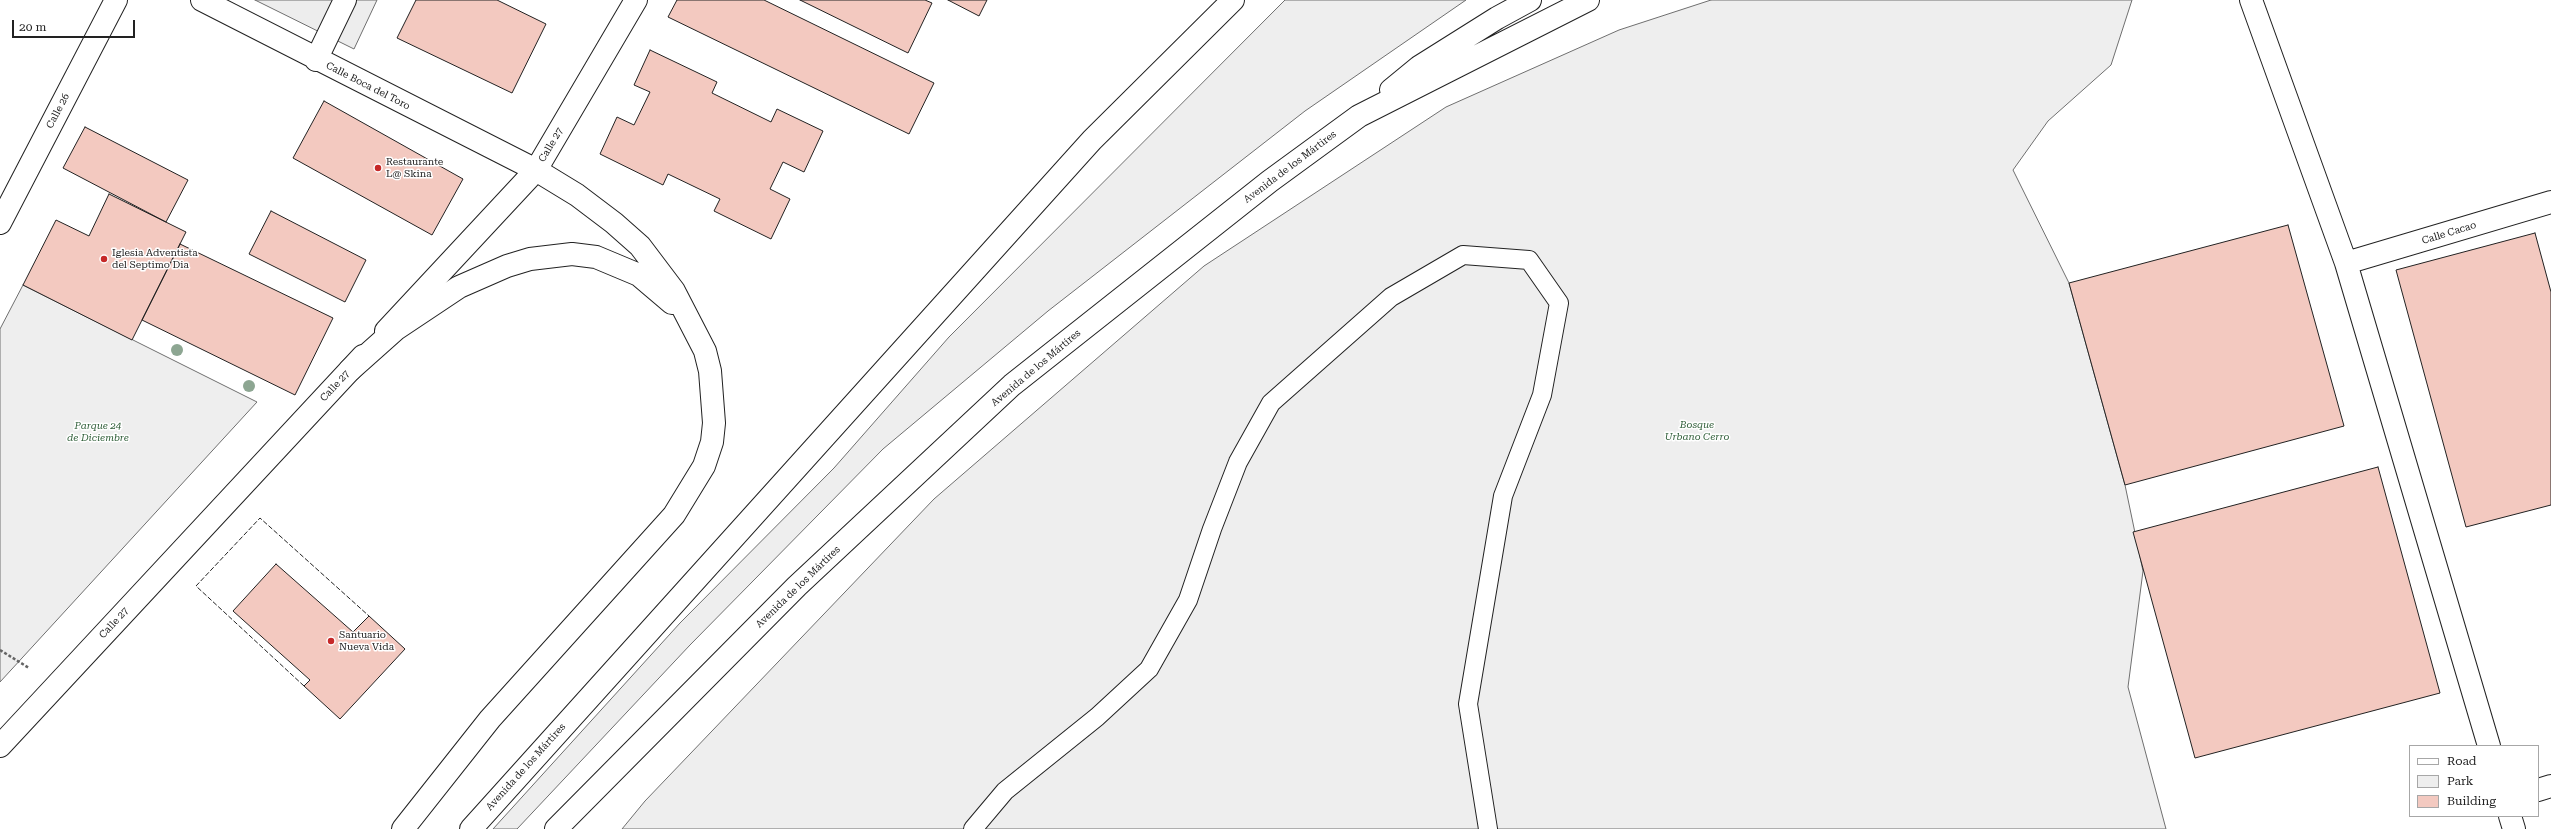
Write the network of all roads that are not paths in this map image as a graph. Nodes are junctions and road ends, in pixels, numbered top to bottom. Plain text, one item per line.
1 (116, 0) edge
2 (202, 0) edge
3 (345, 0) edge
4 (636, 0) edge
5 (1233, 0) edge
6 (1530, 0) edge
7 (1588, 0) edge
8 (2251, 0) edge
9 (316, 60) junction
10 (1359, 116) junction
11 (536, 170) junction
12 (2551, 202) edge
13 (0, 222) edge
14 (2346, 263) junction
15 (689, 321) junction
16 (350, 370) junction
17 (2489, 745) edge
18 (0, 746) edge
19 (2551, 786) edge
20 (2539, 790) edge
21 (2510, 817) edge
22 (559, 827) edge
23 (403, 829) edge
24 (471, 829) edge
25 (973, 829) edge
26 (1488, 829) edge
27 (2514, 829) edge

1 - 13 main road, Calle 26
2 - 9 main road, Calle Boca del Toro
3 - 9 main road
4 - 11 main road, Calle 27
5 - 24 main road, Avenida de los Mártires
6 - 10 main road
7 - 10 main road, Avenida de los Mártires
8 - 14 main road
9 - 11 main road, Calle Boca del Toro
10 - 22 main road, Avenida de los Mártires
11 - 15 main road, Calle Boca del Toro
11 - 16 main road, Calle 27
12 - 14 main road, Calle Cacao
14 - 17 main road
15 - 16 main road
15 - 23 main road
16 - 18 main road, Calle 27
19 - 20 main road
21 - 27 main road
25 - 26 lane

